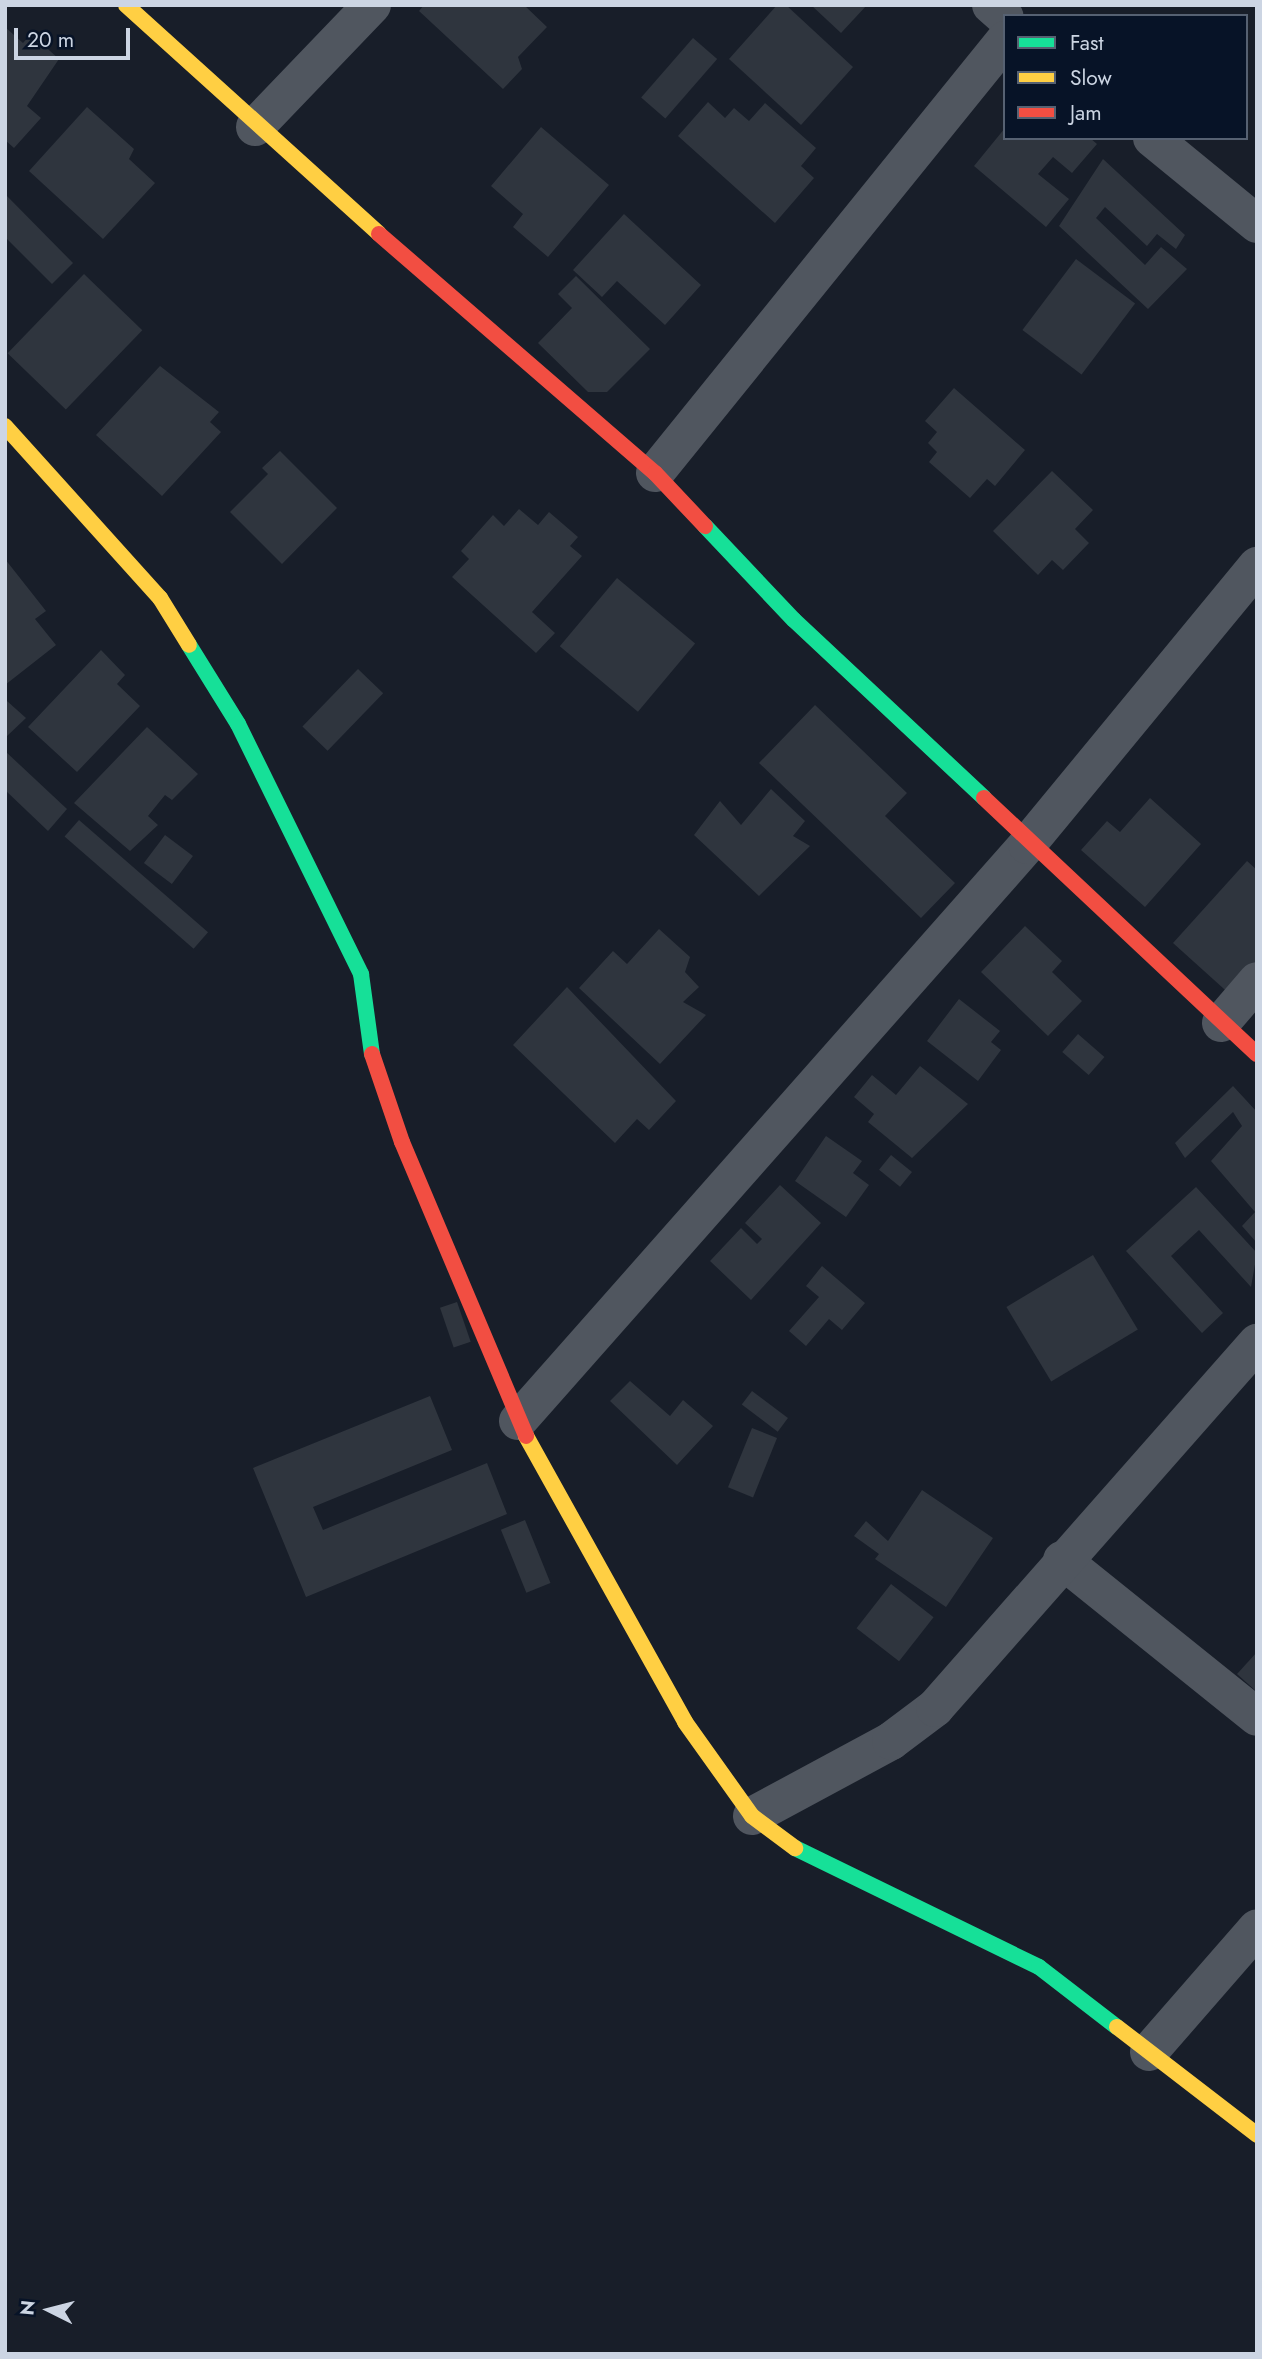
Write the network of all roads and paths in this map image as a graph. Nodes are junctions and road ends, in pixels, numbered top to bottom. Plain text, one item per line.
1 (126, 5) edge
2 (372, 5) edge
3 (1003, 42) edge
4 (255, 127) junction
5 (1154, 140) edge
6 (1257, 224) edge
7 (5, 426) edge
8 (655, 473) junction
9 (1257, 566) edge
10 (1027, 845) junction
11 (1257, 981) edge
12 (1221, 1023) junction
13 (1257, 1054) edge
14 (1257, 1343) edge
15 (519, 1422) junction
16 (1062, 1560) junction
17 (1257, 1717) edge
18 (752, 1816) junction
19 (1257, 1928) edge
20 (1149, 2052) junction
21 (1257, 2134) edge

1 - 4 street
2 - 4 street
3 - 8 street
4 - 8 street
5 - 6 street
7 - 15 street
8 - 10 street
9 - 10 street
10 - 12 street
10 - 15 street
11 - 12 street
12 - 13 street
14 - 16 street
15 - 18 street
16 - 17 street
16 - 18 street
18 - 20 street
19 - 20 street
20 - 21 street

